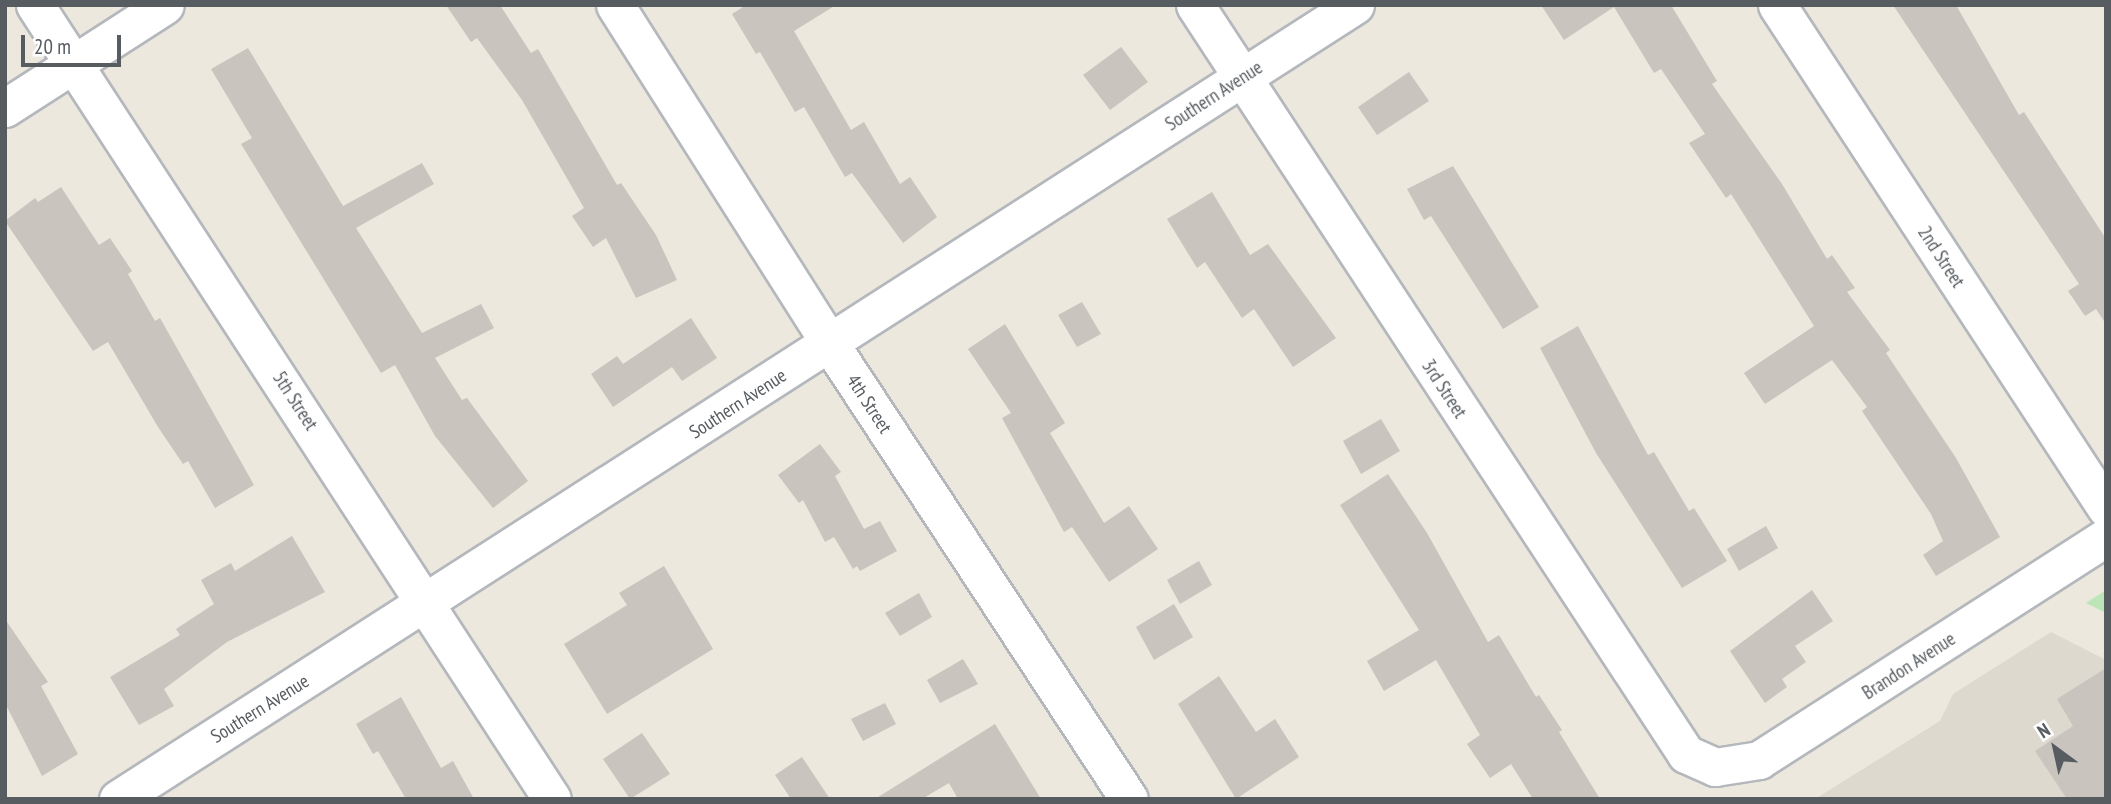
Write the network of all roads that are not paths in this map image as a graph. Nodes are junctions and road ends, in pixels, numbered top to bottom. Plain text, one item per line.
1 (34, 5) edge
2 (165, 5) edge
3 (615, 5) edge
4 (1195, 5) edge
5 (1355, 5) edge
6 (1777, 5) edge
7 (74, 64) junction
8 (1242, 78) junction
9 (5, 108) edge
10 (830, 344) junction
11 (2106, 508) edge
12 (2106, 537) edge
13 (428, 604) junction
14 (1703, 762) joint
15 (118, 799) edge
16 (552, 799) edge
17 (1129, 799) edge

1 - 7 street, 5th Street
2 - 7 street
3 - 10 street, 4th Street
4 - 8 street, 3rd Street
5 - 8 street, Southern Avenue
6 - 11 street, 2nd Street
7 - 9 street
7 - 13 street, 5th Street
8 - 10 street, Southern Avenue
8 - 14 street, 3rd Street
10 - 13 street, Southern Avenue
10 - 17 street, 4th Street
12 - 14 street, Brandon Avenue
13 - 15 street, Southern Avenue
13 - 16 street, 5th Street

